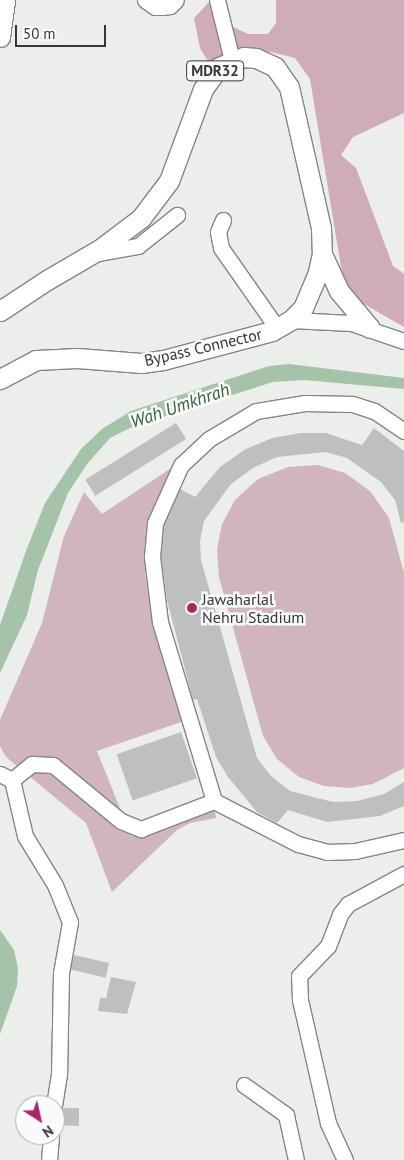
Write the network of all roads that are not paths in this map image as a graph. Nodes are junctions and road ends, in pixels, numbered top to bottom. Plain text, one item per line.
1 (5, 0) edge
2 (145, 0) edge
3 (176, 0) edge
4 (217, 0) edge
5 (0, 37) edge
6 (232, 60) junction
7 (177, 215) dead end
8 (223, 220) dead end
9 (92, 254) junction
10 (322, 254) junction
11 (0, 312) edge
12 (284, 324) junction
13 (370, 328) junction
14 (404, 341) edge
15 (0, 379) edge
16 (404, 430) edge
17 (6, 777) edge
18 (214, 801) junction
19 (404, 840) edge
20 (404, 874) edge
21 (244, 1086) dead end
22 (55, 1095) edge
23 (50, 1145) edge
24 (49, 1160) edge
25 (296, 1160) edge
26 (345, 1160) edge

1 - 5 main road
2 - 3 street
4 - 6 street
6 - 9 main road, MDR32
6 - 10 main road, MDR32
7 - 9 street
8 - 12 street
9 - 11 main road, MDR32
10 - 12 main road, MDR32
10 - 13 main road
12 - 13 street, Bypass Connector
12 - 15 main road, Bypass Connector
13 - 14 street, Bypass Connector
16 - 18 street
17 - 18 street
17 - 22 street
18 - 19 street
20 - 26 street
21 - 25 street
23 - 24 street

